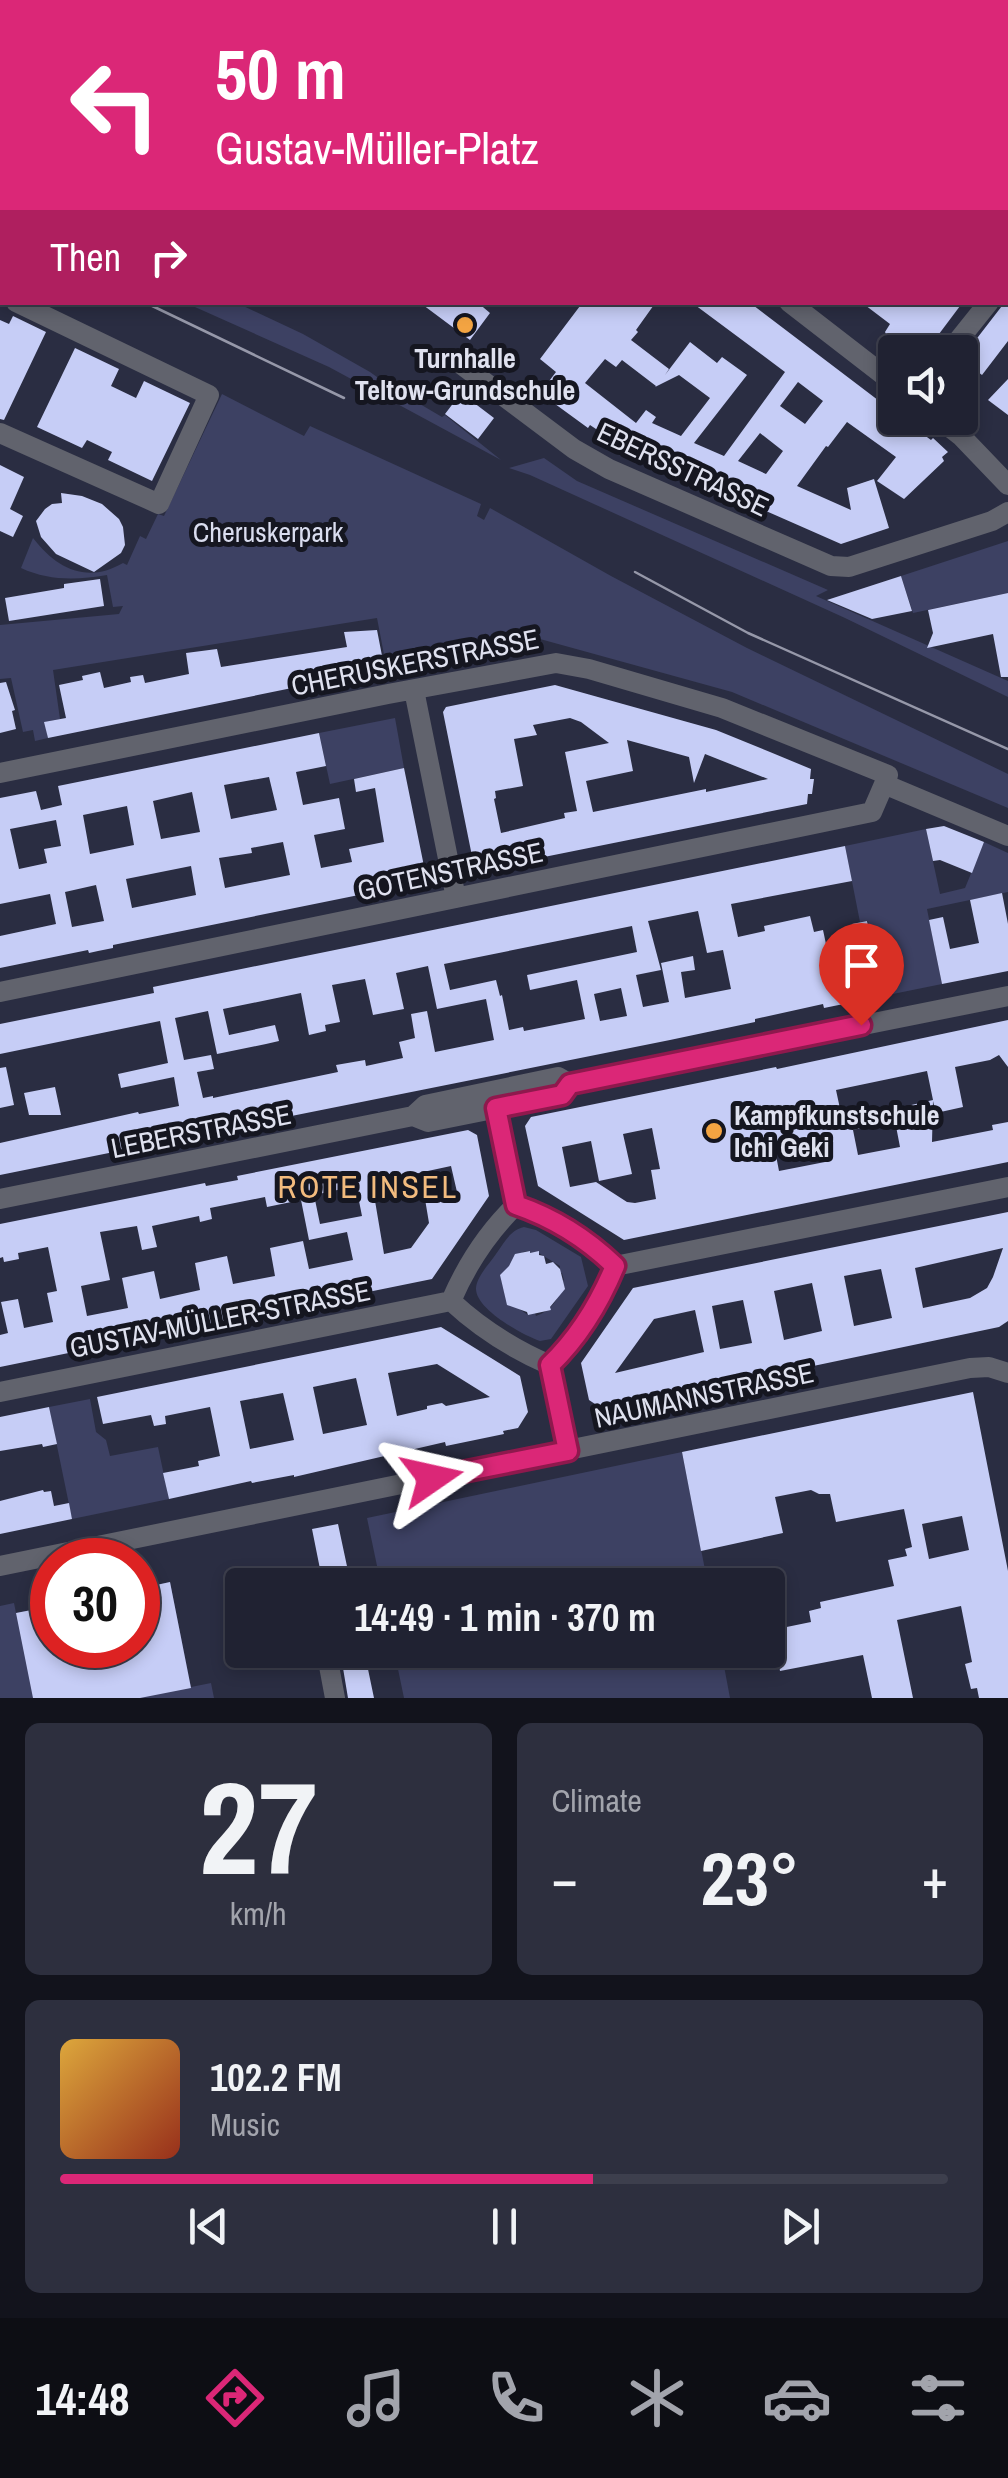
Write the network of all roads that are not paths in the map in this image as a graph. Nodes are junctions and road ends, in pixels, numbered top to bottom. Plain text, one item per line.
1 (22, 305) edge
2 (793, 305) edge
3 (988, 305) edge
4 (964, 335) edge
5 (459, 363) dead end
6 (878, 371) edge
7 (0, 433) edge
8 (960, 435) edge
9 (1008, 485) edge
10 (1008, 512) edge
11 (414, 690) junction
12 (0, 773) edge
13 (886, 780) junction
14 (1008, 836) edge
15 (456, 898) junction
16 (0, 992) edge
17 (1008, 996) edge
18 (494, 1100) junction
19 (1008, 1187) edge
20 (0, 1199) edge
21 (516, 1205) junction
22 (615, 1266) junction
23 (451, 1300) junction
24 (550, 1365) junction
25 (1008, 1373) edge
26 (0, 1392) edge
27 (568, 1451) junction
28 (0, 1566) edge
29 (329, 1668) edge
30 (335, 1698) edge

1 - 7 street
2 - 6 street
3 - 4 street
5 - 10 street, EBERSSTRASSE
8 - 9 street
11 - 12 street, CHERUSKERSTRASSE
11 - 13 street, CHERUSKERSTRASSE
11 - 15 street
13 - 14 street, CHERUSKERSTRASSE
13 - 15 street, GOTENSTRASSE
15 - 16 street, GOTENSTRASSE
17 - 18 street, LEBERSTRASSE
18 - 20 street, LEBERSTRASSE
18 - 21 street
19 - 22 street
21 - 22 street
21 - 23 street
22 - 24 street
23 - 24 street
23 - 26 street, GUSTAV-MÜLLER-STRASSE
24 - 27 street
25 - 27 street, NAUMANNSTRASSE
27 - 28 street, NAUMANNSTRASSE
29 - 30 street

